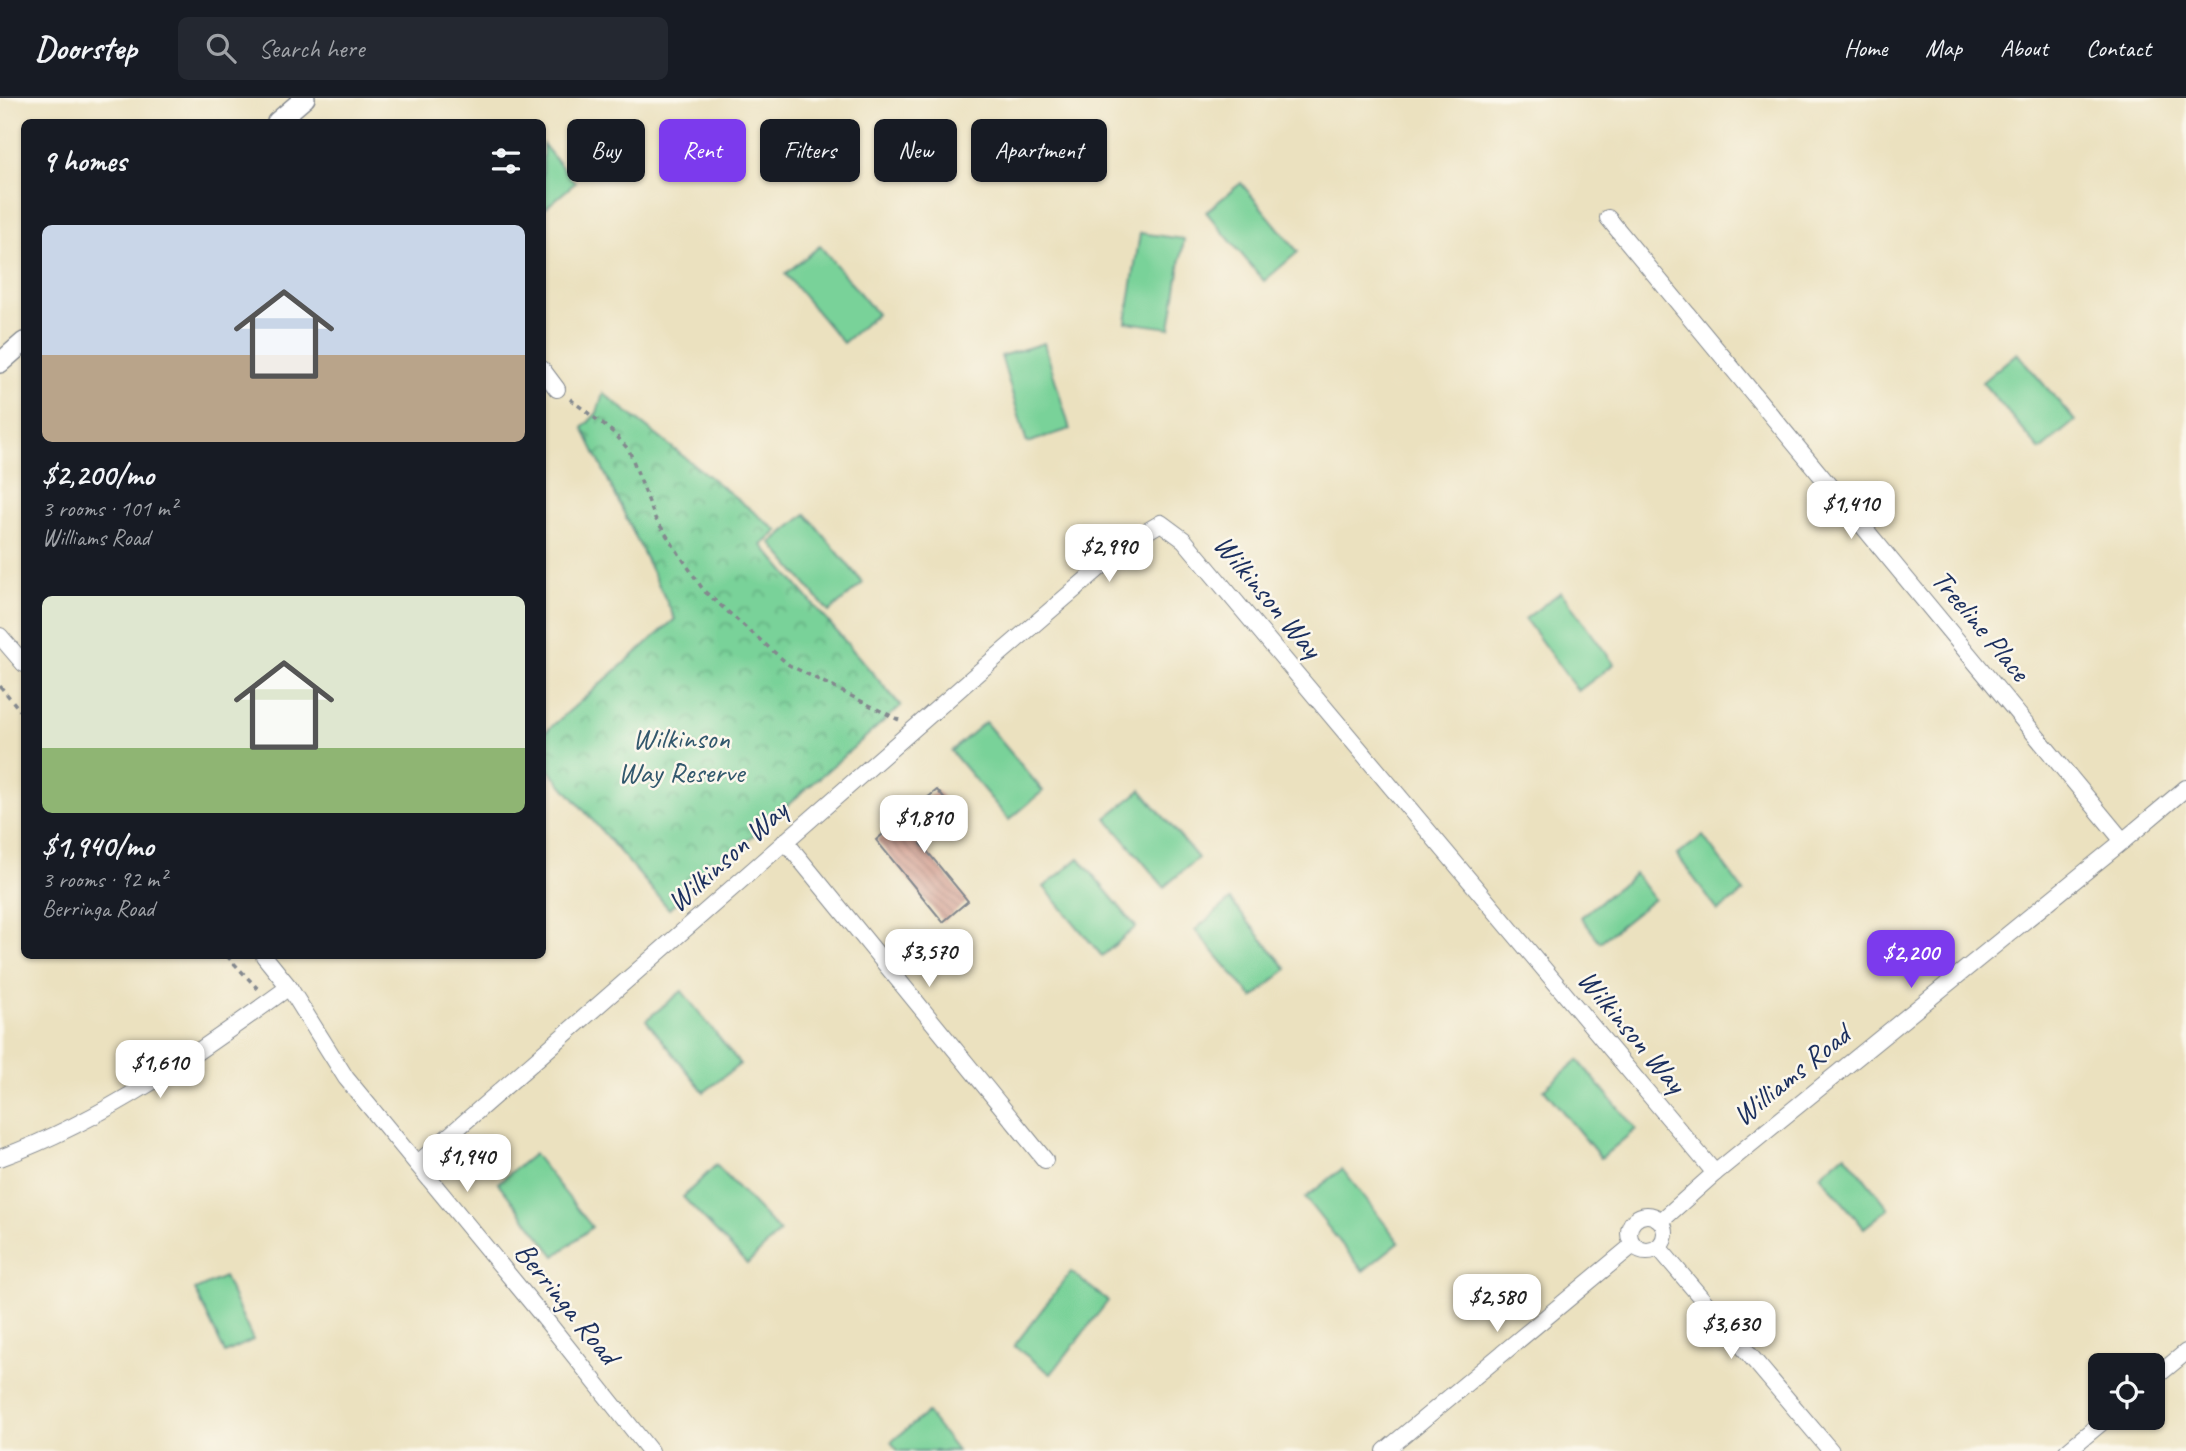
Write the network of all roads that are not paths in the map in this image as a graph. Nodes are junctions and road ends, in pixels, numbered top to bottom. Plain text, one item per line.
1 (305, 98) edge
2 (287, 119) edge
3 (1608, 218) dead end
4 (21, 345) edge
5 (0, 363) edge
6 (546, 374) edge
7 (557, 389) road end
8 (0, 636) edge
9 (21, 660) edge
10 (2186, 788) edge
11 (785, 841) junction
12 (2123, 841) junction
13 (266, 959) edge
14 (289, 987) junction
15 (0, 1157) edge
16 (1045, 1160) dead end
17 (418, 1163) junction
18 (1714, 1173) junction
19 (1661, 1221) junction
20 (1633, 1245) junction
21 (1659, 1248) junction
22 (2186, 1352) edge
23 (2165, 1369) edge
24 (2092, 1430) edge
25 (650, 1451) edge
26 (1385, 1451) edge
27 (1831, 1451) edge
28 (2067, 1451) edge

1 - 2 street
3 - 12 street, Treeline Place
4 - 5 street
6 - 7 street
8 - 9 street
10 - 12 street, Williams Road
11 - 16 street
11 - 17 street, Wilkinson Way
11 - 18 street, Wilkinson Way
12 - 18 street, Williams Road
13 - 14 street, Berringa Road
14 - 15 street
14 - 17 street, Berringa Road
17 - 25 street, Berringa Road
18 - 19 street, Williams Road
19 - 20 street
19 - 21 street
20 - 21 street
20 - 26 street
21 - 27 street
22 - 23 street
24 - 28 street

